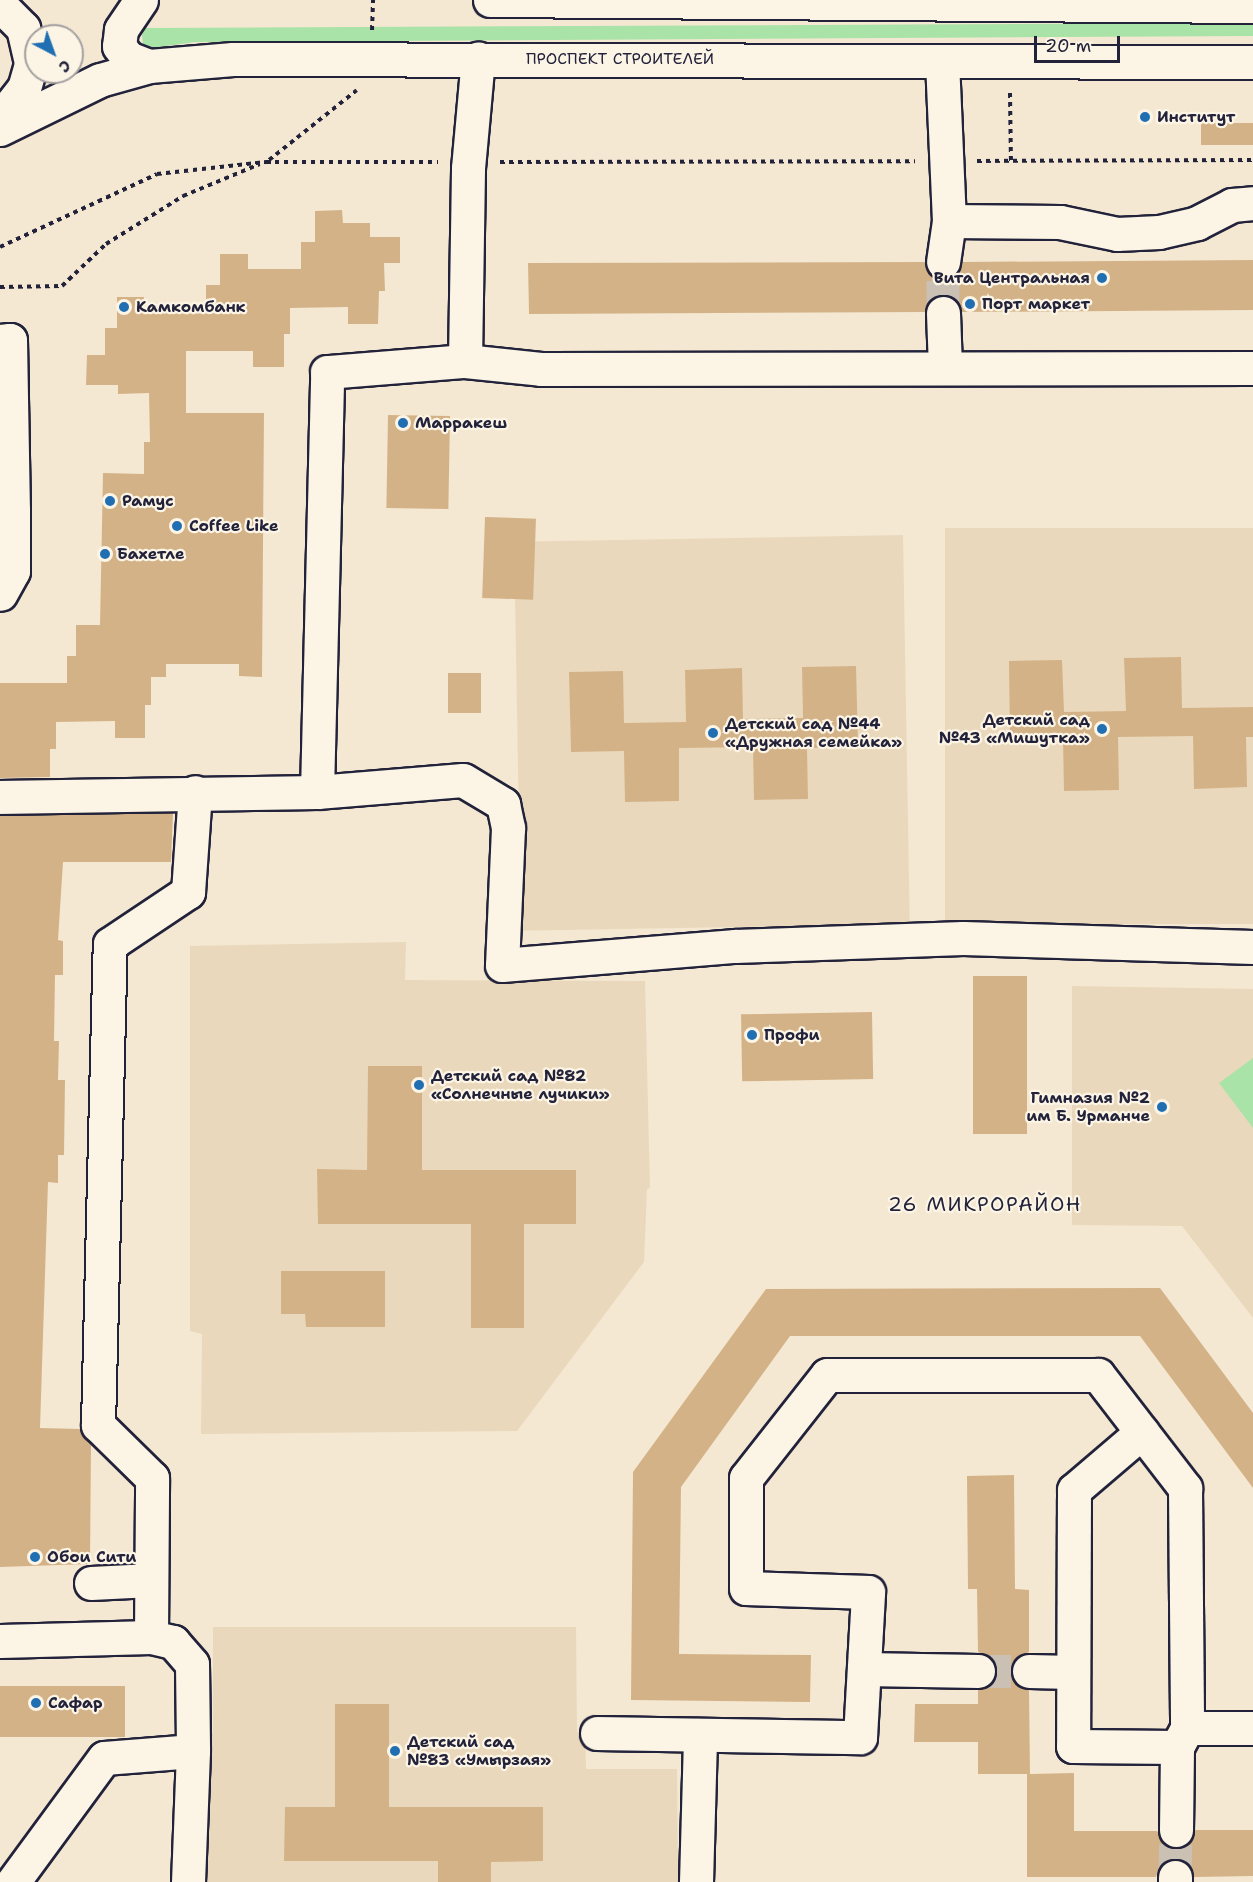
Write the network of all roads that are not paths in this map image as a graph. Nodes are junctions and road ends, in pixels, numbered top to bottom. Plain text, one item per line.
1 (141, 0) edge
2 (490, 0) edge
3 (552, 0) edge
4 (1181, 2) edge
5 (0, 5) edge
6 (1253, 6) edge
7 (478, 58) junction
8 (942, 61) junction
9 (1253, 62) edge
10 (149, 66) junction
11 (0, 119) edge
12 (0, 129) edge
13 (1253, 203) edge
14 (949, 221) junction
15 (943, 262) tunnel mouth
16 (943, 313) tunnel mouth
17 (0, 341) edge
18 (465, 361) junction
19 (945, 368) junction
20 (1253, 368) edge
21 (0, 594) edge
22 (195, 792) junction
23 (317, 792) junction
24 (0, 797) edge
25 (1253, 947) edge
26 (1142, 1432) junction
27 (151, 1580) junction
28 (91, 1583) dead end
29 (151, 1637) junction
30 (0, 1641) edge
31 (864, 1669) junction
32 (978, 1671) tunnel mouth
33 (1029, 1671) tunnel mouth
34 (1073, 1672) junction
35 (1253, 1728) edge
36 (597, 1733) dead end
37 (700, 1735) junction
38 (1182, 1737) junction
39 (193, 1751) junction
40 (1176, 1830) tunnel mouth
41 (13, 1882) edge
42 (188, 1882) edge
43 (696, 1882) edge

1 - 10 main road
2 - 3 main road
3 - 4 main road
4 - 6 main road
5 - 11 main road
7 - 8 main road, ПРОСПЕКТ СТРОИТЕЛЕЙ
7 - 10 main road, ПРОСПЕКТ СТРОИТЕЛЕЙ
7 - 18 main road
8 - 9 main road, ПРОСПЕКТ СТРОИТЕЛЕЙ
8 - 14 main road
10 - 12 main road, ПРОСПЕКТ СТРОИТЕЛЕЙ
13 - 14 main road
14 - 15 main road
16 - 19 main road
17 - 21 main road
18 - 19 main road
18 - 23 main road
19 - 20 main road
22 - 23 main road
22 - 24 main road
22 - 27 main road
23 - 25 main road
26 - 31 main road
26 - 34 main road
26 - 38 main road
27 - 28 main road
27 - 29 main road
29 - 30 main road
29 - 39 main road
31 - 32 main road
31 - 37 main road
33 - 34 main road
34 - 38 main road
35 - 38 main road
36 - 37 main road
37 - 43 main road
38 - 40 main road
39 - 41 main road
39 - 42 main road

